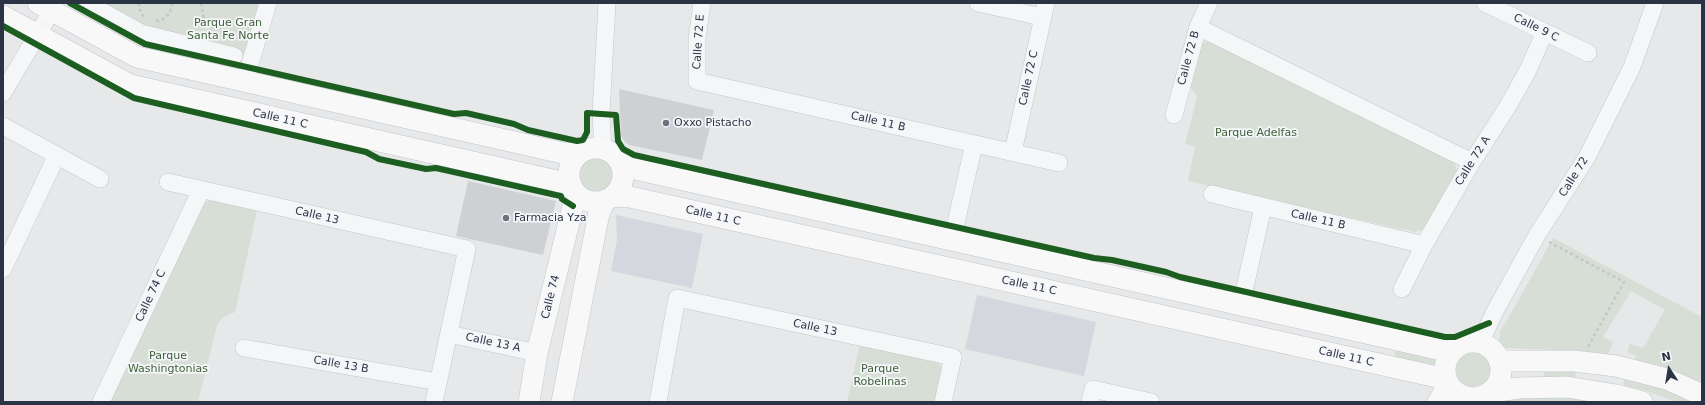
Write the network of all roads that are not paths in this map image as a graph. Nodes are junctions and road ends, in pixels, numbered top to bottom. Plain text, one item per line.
1 (87, 3) edge
2 (268, 3) edge
3 (607, 3) edge
4 (702, 3) edge
5 (978, 3) edge
6 (1209, 3) edge
7 (1485, 3) edge
8 (1655, 3) edge
9 (45, 7) edge
10 (1044, 10) edge
11 (3, 16) edge
12 (1198, 27) junction
13 (1545, 32) junction
14 (37, 34) junction
15 (1588, 53) dead end
16 (216, 75) junction
17 (697, 80) joint
18 (244, 81) junction
19 (3, 93) edge
20 (243, 111) junction
21 (1174, 115) dead end
22 (400, 116) junction
23 (3, 126) edge
24 (974, 144) junction
25 (394, 145) junction
26 (604, 148) junction
27 (1013, 152) junction
28 (578, 154) junction
29 (57, 155) junction
30 (620, 162) junction
31 (1472, 162) junction
32 (1059, 163) dead end
33 (100, 179) dead end
34 (690, 181) junction
35 (168, 182) dead end
36 (573, 189) junction
37 (201, 190) junction
38 (1212, 194) dead end
39 (609, 198) junction
40 (1263, 207) junction
41 (680, 209) junction
42 (566, 233) junction
43 (593, 239) junction
44 (952, 240) junction
45 (1424, 245) junction
46 (1018, 255) junction
47 (1048, 262) junction
48 (1075, 268) junction
49 (3, 269) edge
50 (1012, 283) junction
51 (1042, 289) junction
52 (1402, 289) dead end
53 (1069, 295) junction
54 (549, 304) junction
55 (1241, 305) junction
56 (580, 310) junction
57 (448, 334) junction
58 (1379, 336) junction
59 (1480, 343) junction
60 (244, 348) dead end
61 (1451, 352) junction
62 (537, 353) junction
63 (1499, 361) junction
64 (1373, 363) junction
65 (1616, 366) junction
66 (438, 382) junction
67 (1444, 389) edge
68 (1610, 393) junction
69 (1702, 395) edge
70 (1091, 396) edge
71 (1479, 398) edge
72 (101, 402) edge
73 (434, 402) edge
74 (529, 402) edge
75 (562, 402) edge
76 (658, 402) edge
77 (942, 402) edge
78 (1151, 402) edge
79 (1642, 402) edge

1 - 16 street
2 - 18 street
3 - 26 street
4 - 17 street, Calle 72 E
5 - 10 street
6 - 12 street, Calle 72 B
7 - 13 street, Calle 9 C
8 - 59 street, Calle 72
9 - 14 street
9 - 16 main road
10 - 27 street, Calle 72 C
11 - 14 main road, Calle 11 C
12 - 21 street, Calle 72 B
12 - 31 street
13 - 15 street, Calle 9 C
13 - 31 street, Calle 72 A
14 - 19 street
14 - 20 main road, Calle 11 C
16 - 18 main road
17 - 24 street, Calle 11 B
18 - 20 main road
18 - 22 main road
20 - 25 main road, Calle 11 C
22 - 25 main road
22 - 28 main road
23 - 29 street
24 - 27 street, Calle 11 B
24 - 44 street
25 - 36 main road, Calle 11 C
26 - 28 main road
26 - 30 main road
27 - 32 street, Calle 11 B
28 - 36 main road
29 - 33 street
29 - 49 street
30 - 34 main road
30 - 39 main road
31 - 45 street, Calle 72 A
34 - 41 main road
34 - 44 main road
35 - 37 street, Calle 13
36 - 39 main road
36 - 42 main road, Calle 74
37 - 57 street, Calle 13
37 - 72 street, Calle 74 C
38 - 40 street, Calle 11 B
39 - 41 main road, Calle 11 C
39 - 43 main road
40 - 45 street, Calle 11 B
40 - 55 street
41 - 50 main road, Calle 11 C
42 - 43 main road
42 - 54 main road, Calle 74
43 - 56 main road
44 - 46 main road
45 - 52 street, Calle 72 A
46 - 47 main road
46 - 50 main road
47 - 48 main road
47 - 51 main road
48 - 53 main road
48 - 55 main road
50 - 51 main road, Calle 11 C
51 - 53 main road, Calle 11 C
53 - 64 main road, Calle 11 C
54 - 56 main road
54 - 62 main road, Calle 74
55 - 58 main road
56 - 75 main road
57 - 62 street, Calle 13 A
57 - 66 street
58 - 61 main road
58 - 64 main road
59 - 61 main road
59 - 63 main road
60 - 66 street, Calle 13 B
61 - 67 main road
62 - 74 main road, Calle 74
63 - 65 main road
63 - 71 main road
64 - 67 main road, Calle 11 C
65 - 68 main road
65 - 69 main road
66 - 73 street
67 - 71 main road
68 - 71 main road
68 - 79 main road
70 - 78 street
76 - 77 street, Calle 13

